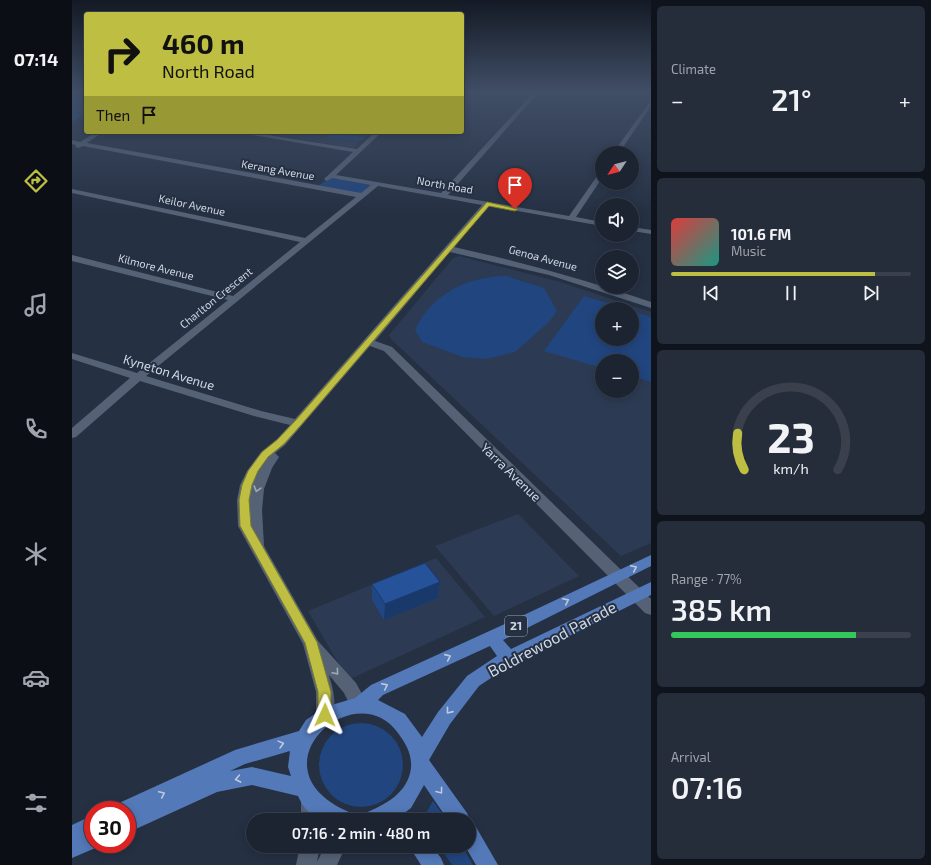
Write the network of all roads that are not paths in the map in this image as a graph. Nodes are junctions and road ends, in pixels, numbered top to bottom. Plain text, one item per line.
1 (498, 133) edge
2 (629, 133) edge
3 (97, 134) edge
4 (251, 134) edge
5 (377, 134) edge
6 (72, 142) edge
7 (81, 144) junction
8 (621, 146) edge
9 (72, 149) edge
10 (358, 151) junction
11 (331, 176) junction
12 (595, 183) edge
13 (377, 184) junction
14 (317, 187) junction
15 (72, 190) edge
16 (363, 196) junction
17 (443, 196) junction
18 (487, 204) junction
19 (571, 218) junction
20 (595, 223) edge
21 (639, 230) edge
22 (651, 232) edge
23 (307, 241) junction
24 (450, 249) junction
25 (72, 258) edge
26 (235, 299) junction
27 (651, 305) edge
28 (366, 345) junction
29 (72, 356) edge
30 (137, 377) junction
31 (295, 426) junction
32 (72, 434) edge
33 (651, 560) edge
34 (618, 576) junction
35 (651, 588) edge
36 (636, 595) junction
37 (651, 609) edge
38 (492, 637) junction
39 (311, 642) junction
40 (508, 658) junction
41 (360, 705) junction
42 (325, 715) junction
43 (304, 738) junction
44 (420, 761) junction
45 (307, 794) junction
46 (136, 805) edge
47 (310, 813) edge
48 (329, 813) edge
49 (388, 813) edge
50 (455, 813) edge
51 (136, 819) edge
52 (84, 830) edge
53 (72, 835) edge
54 (84, 843) edge
55 (476, 845) edge
56 (72, 848) edge
57 (309, 853) edge
58 (332, 853) edge
59 (425, 853) edge
60 (306, 865) edge
61 (326, 865) edge
62 (434, 865) edge
63 (488, 865) edge

1 - 17 street
2 - 8 street
3 - 7 street
4 - 10 street
5 - 10 street
6 - 7 street, Kerang Avenue
7 - 9 street
7 - 14 street, Kerang Avenue
10 - 11 street
11 - 13 street, North Road
11 - 14 street
12 - 19 street
13 - 16 street, Charlton Crescent
13 - 17 street, North Road
14 - 16 street, Kerang Avenue
15 - 23 street, Keilor Avenue
16 - 23 street, Charlton Crescent
17 - 18 street, North Road
18 - 19 street, North Road
18 - 24 street
19 - 20 street, North Road
21 - 22 street
23 - 26 street, Charlton Crescent
24 - 27 street, Genoa Avenue
24 - 28 street
25 - 26 street, Kilmore Avenue
26 - 30 street, Charlton Crescent
28 - 31 street
28 - 34 street, Yarra Avenue
29 - 30 street, Kyneton Avenue
30 - 31 street, Kyneton Avenue
30 - 32 street, Charlton Crescent
31 - 39 street
34 -> 33 main road, Boldrewood Parade / 21
34 - 36 street, Yarra Avenue
38 -> 34 main road, Boldrewood Parade / 21
35 - 36 main road, Boldrewood Parade / 21
36 - 37 street, Yarra Avenue
36 - 40 main road, Boldrewood Parade / 21
38 - 40 main road
41 -> 38 main road, Boldrewood Parade / 21
39 -> 41 street
39 - 42 street
40 -> 44 main road, Boldrewood Parade / 21
41 - 42 main road
41 - 44 main road
42 - 43 main road
43 - 45 main road
46 -> 43 main road
44 - 49 main road, 21
44 -> 50 main road
45 - 47 street
45 - 48 main road
45 -> 51 main road
52 - 53 main road
54 - 56 main road
55 - 63 main road
57 - 60 street
58 - 61 street
59 - 62 main road

